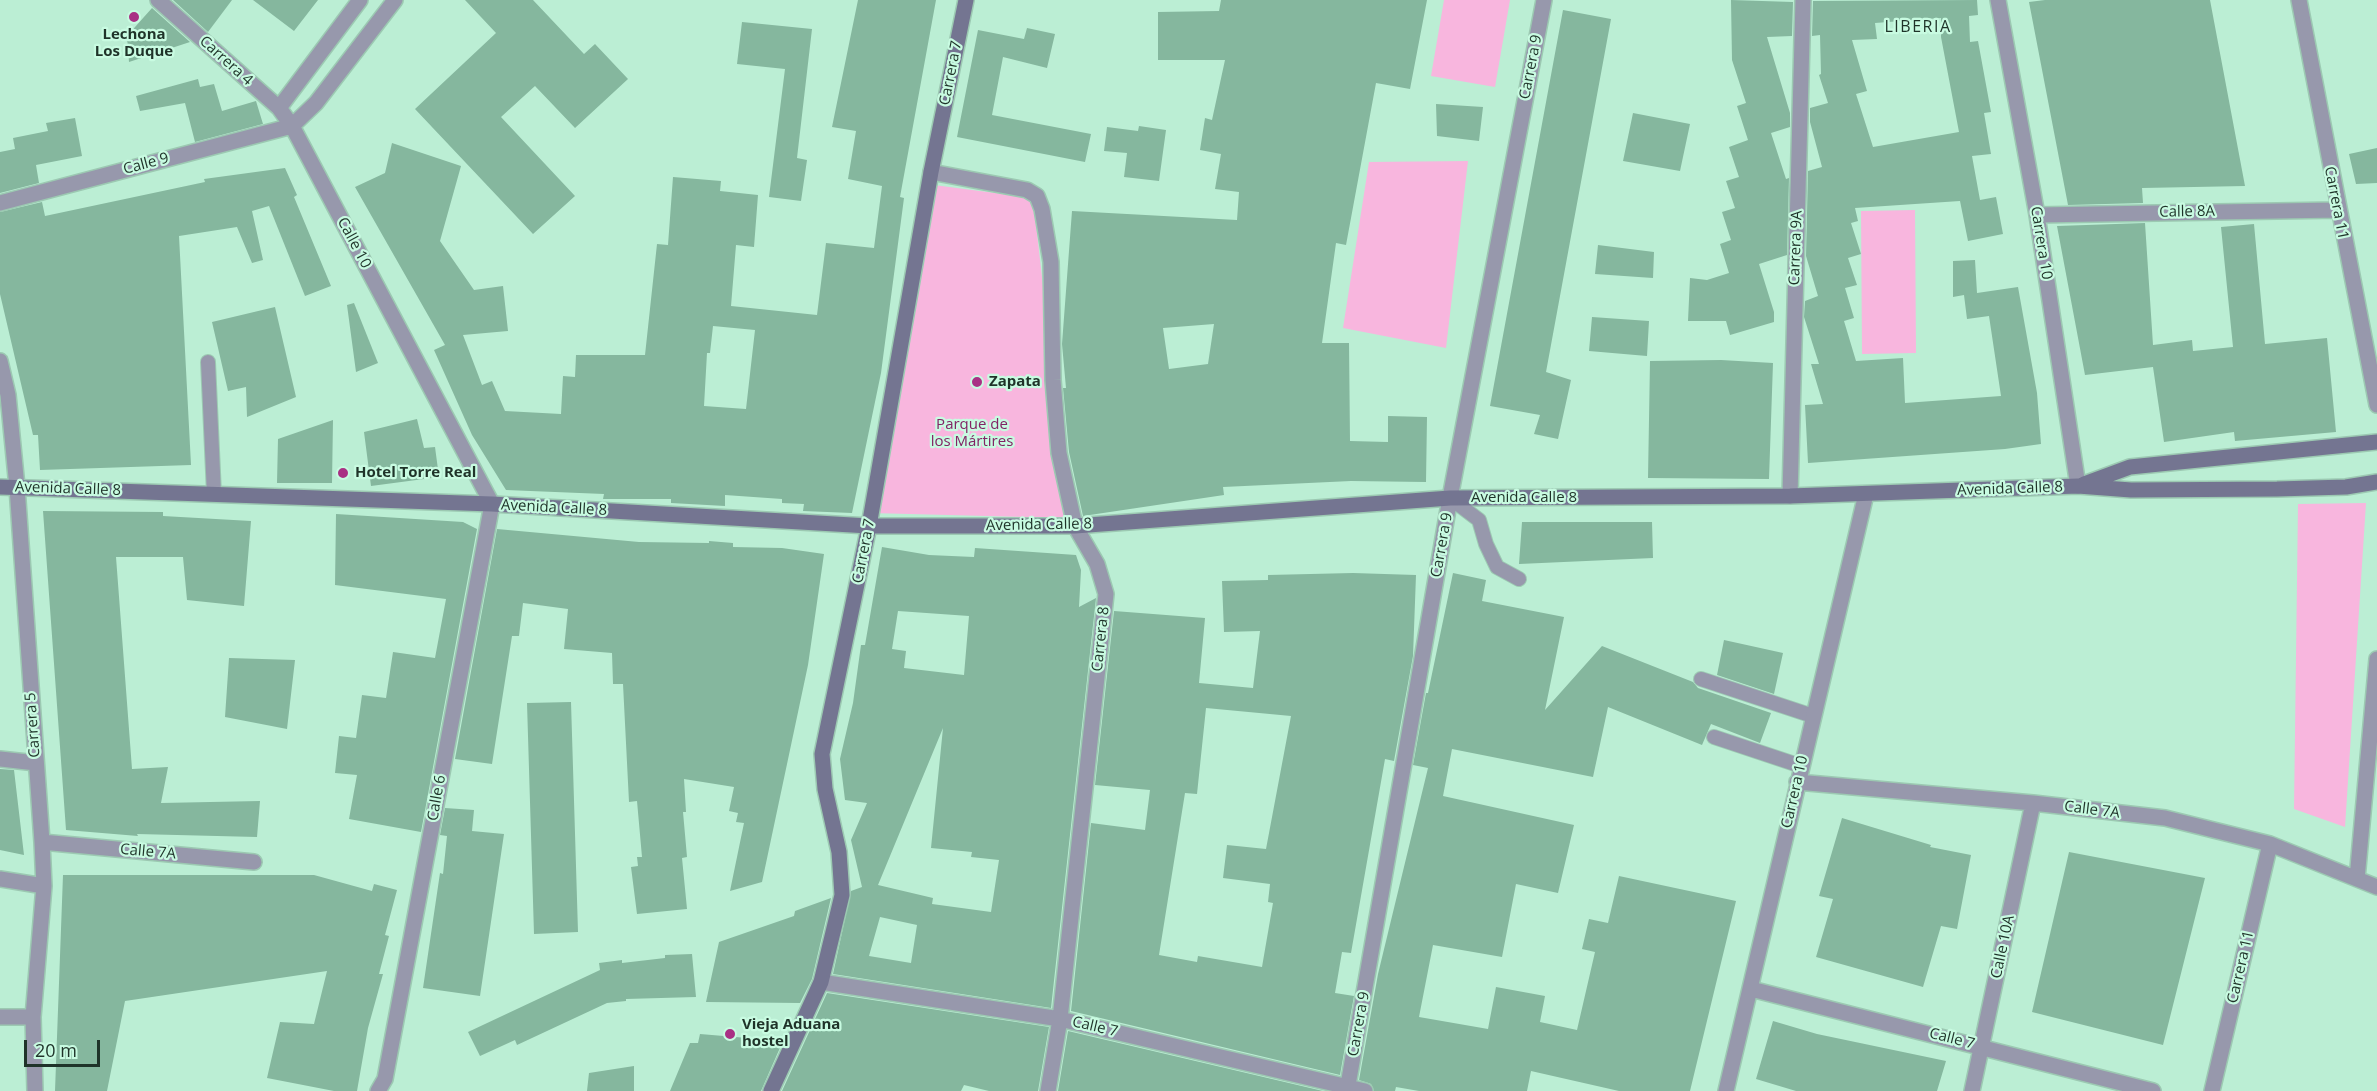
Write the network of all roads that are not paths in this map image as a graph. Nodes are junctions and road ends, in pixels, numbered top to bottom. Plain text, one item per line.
1 (158, 0) edge
2 (360, 0) edge
3 (395, 0) edge
4 (966, 0) edge
5 (1544, 0) edge
6 (1803, 0) edge
7 (1998, 0) edge
8 (2299, 0) edge
9 (279, 108) junction
10 (292, 126) junction
11 (931, 172) junction
12 (0, 203) edge
13 (2337, 210) junction
14 (2037, 214) junction
15 (0, 361) edge
16 (208, 362) dead end
17 (2377, 405) edge
18 (2377, 442) edge
19 (2377, 482) edge
20 (2078, 486) junction
21 (0, 487) edge
22 (16, 488) junction
23 (214, 494) junction
24 (1866, 494) junction
25 (1790, 495) junction
26 (1450, 498) junction
27 (492, 504) junction
28 (869, 526) junction
29 (1075, 526) junction
30 (1519, 579) dead end
31 (2377, 659) edge
32 (1701, 679) dead end
33 (1813, 716) junction
34 (1714, 737) dead end
35 (0, 759) edge
36 (36, 763) junction
37 (1801, 766) junction
38 (1797, 782) junction
39 (2033, 803) junction
40 (42, 842) junction
41 (2270, 844) junction
42 (254, 862) dead end
43 (0, 879) edge
44 (2357, 879) junction
45 (44, 886) junction
46 (2377, 887) edge
47 (821, 982) junction
48 (1751, 989) junction
49 (0, 1017) edge
50 (33, 1017) junction
51 (1060, 1019) junction
52 (1982, 1047) junction
53 (1348, 1089) edge
54 (35, 1091) edge
55 (378, 1091) edge
56 (771, 1091) edge
57 (1048, 1091) edge
58 (1365, 1091) edge
59 (1726, 1091) edge
60 (1972, 1091) edge
61 (2153, 1091) edge
62 (2212, 1091) edge

1 - 9 street, Carrera 4
2 - 9 street
3 - 10 street
4 - 11 main road, Carrera 7
5 - 26 street, Carrera 9
6 - 25 street, Carrera 9A
7 - 14 street, Carrera 10
8 - 13 street, Carrera 11
9 - 10 street, Carrera 4
10 - 12 street, Calle 9
10 - 27 street, Calle 10
11 - 28 main road, Carrera 7
11 - 29 street, Carrera 8
13 - 14 street, Calle 8A
13 - 17 street, Carrera 11
14 - 20 street, Carrera 10
15 - 22 street, Carrera 5
16 - 23 lane
18 - 20 main road, Avenida Calle 8
19 - 20 main road, Avenida Calle 8
20 - 24 main road, Avenida Calle 8
21 - 22 main road, Avenida Calle 8
22 - 23 main road, Avenida Calle 8
22 - 36 street, Carrera 5
23 - 27 main road, Avenida Calle 8
24 - 25 main road, Avenida Calle 8
24 - 33 street, Carrera 10
25 - 26 main road, Avenida Calle 8
26 - 29 main road, Avenida Calle 8
26 - 30 lane
26 - 53 street, Carrera 9
27 - 28 main road, Avenida Calle 8
27 - 55 street, Calle 6
28 - 29 main road, Avenida Calle 8
28 - 47 main road, Carrera 7
29 - 51 street, Carrera 8
31 - 44 street
32 - 33 lane
33 - 37 street, Carrera 10
34 - 37 lane
35 - 36 street
36 - 40 street, Carrera 5
37 - 38 street, Carrera 10
38 - 39 street, Calle 7A
38 - 48 street, Carrera 10
39 - 41 street, Calle 7A
39 - 52 street, Calle 10A
40 - 42 street, Calle 7A
40 - 45 street, Carrera 5
41 - 44 street, Calle 7A
41 - 62 street, Carrera 11
43 - 45 street
44 - 46 street, Calle 7A
45 - 50 street, Carrera 5
47 - 51 street, Calle 7
47 - 56 main road, Carrera 7
48 - 52 street, Calle 7
48 - 59 street, Carrera 10
49 - 50 street
50 - 54 street, Carrera 5
51 - 53 street, Calle 7
51 - 57 street, Carrera 8
52 - 60 street, Calle 10A
52 - 61 street, Calle 7
53 - 58 street, Calle 7

